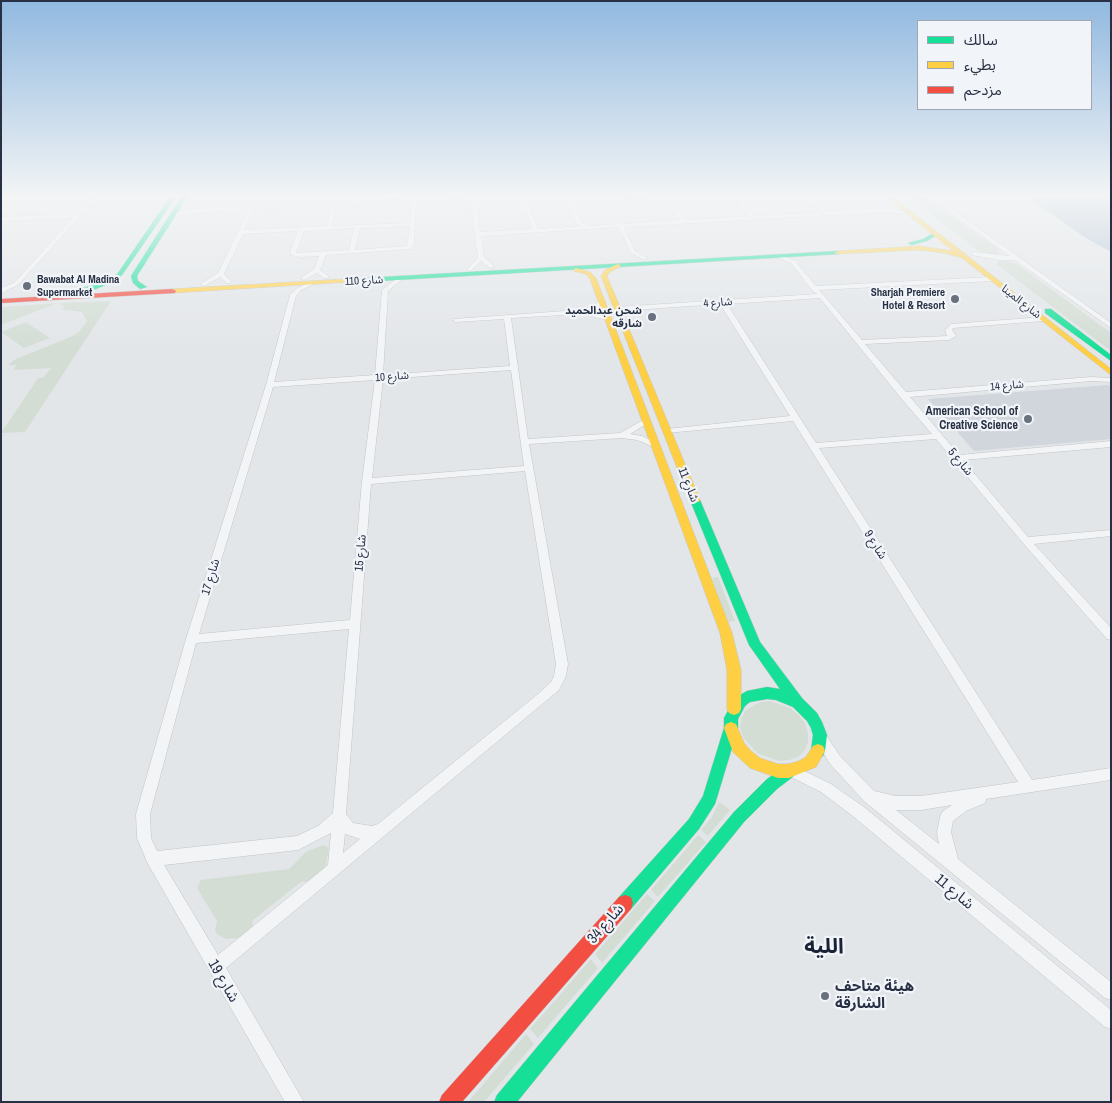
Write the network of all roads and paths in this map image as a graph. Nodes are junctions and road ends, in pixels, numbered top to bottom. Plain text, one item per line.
1 (53, 245) edge
2 (141, 245) edge
3 (150, 245) edge
4 (236, 245) edge
5 (296, 245) edge
6 (353, 245) edge
7 (410, 245) edge
8 (480, 245) edge
9 (624, 245) edge
10 (864, 245) edge
11 (932, 245) edge
12 (953, 245) edge
13 (957, 245) edge
14 (999, 245) edge
15 (931, 249) junction
16 (352, 252) junction
17 (323, 254) junction
18 (709, 255) junction
19 (970, 256) junction
20 (482, 258) junction
21 (999, 258) junction
22 (1016, 258) junction
23 (627, 259) junction
24 (794, 259) junction
25 (582, 262) junction
26 (668, 263) junction
27 (492, 267) junction
28 (470, 269) junction
29 (565, 269) junction
30 (987, 272) junction
31 (321, 274) junction
32 (115, 278) junction
33 (133, 278) junction
34 (225, 278) junction
35 (400, 278) junction
36 (372, 280) junction
37 (308, 281) junction
38 (278, 285) junction
39 (144, 287) junction
40 (813, 288) junction
41 (17, 289) junction
42 (385, 290) junction
43 (70, 291) junction
44 (83, 291) junction
45 (1, 293) edge
46 (294, 295) junction
47 (820, 296) junction
48 (29, 300) junction
49 (1, 302) edge
50 (602, 302) junction
51 (722, 302) junction
52 (617, 310) junction
53 (579, 312) junction
54 (507, 317) junction
55 (607, 318) junction
56 (456, 320) dead end
57 (1043, 320) junction
58 (1111, 326) edge
59 (614, 339) junction
60 (859, 342) junction
61 (1111, 359) edge
62 (639, 362) junction
63 (513, 368) junction
64 (1111, 373) edge
65 (379, 378) junction
66 (1111, 380) edge
67 (270, 385) junction
68 (903, 394) junction
69 (794, 418) junction
70 (645, 421) junction
71 (667, 432) junction
72 (622, 434) junction
73 (938, 436) junction
74 (524, 442) junction
75 (654, 444) junction
76 (1111, 444) edge
77 (812, 446) junction
78 (956, 458) junction
79 (529, 468) junction
80 (366, 481) junction
81 (676, 501) junction
82 (1111, 533) edge
83 (1026, 541) junction
84 (716, 552) junction
85 (355, 624) junction
86 (1111, 636) edge
87 (192, 639) junction
88 (798, 703) junction
89 (734, 709) junction
90 (731, 728) junction
91 (820, 735) junction
92 (791, 771) junction
93 (1111, 774) edge
94 (1029, 787) junction
95 (990, 794) junction
96 (869, 796) junction
97 (340, 816) junction
98 (381, 830) junction
99 (153, 859) junction
100 (954, 865) junction
101 (336, 867) junction
102 (215, 967) junction
103 (1111, 992) edge
104 (1111, 1021) edge
105 (295, 1102) edge
106 (449, 1102) edge
107 (504, 1102) edge

1 - 41 street
2 - 32 main road
3 - 33 main road
4 - 34 street
5 - 17 street
6 - 16 street
7 - 16 street
8 - 20 street
9 - 23 street
10 - 18 main road, شارع 110
11 - 15 main road
12 - 19 main road, شارع المينا
13 - 19 main road, شارع المينا
14 - 22 street
15 - 19 main road, شارع 110
15 - 24 main road, شارع 110
16 - 17 street
17 - 31 street
18 - 23 main road, شارع 110
18 - 26 main road
19 - 21 street
19 - 30 main road, شارع المينا
20 - 27 street
20 - 28 street
21 - 22 street
21 - 30 street
22 - 58 street
23 - 25 main road, شارع 110
23 - 26 main road, شارع 110
23 - 29 main road, شارع 110
23 - 52 main road, شارع 11
24 - 26 main road, شارع 110
24 - 40 street, شارع 5
25 - 27 main road, شارع 110
25 - 29 main road
27 - 28 main road, شارع 110
28 - 31 main road, شارع 110
29 - 35 main road, شارع 110
29 - 50 main road, شارع 11
30 - 40 street
30 - 57 main road, شارع المينا
30 - 61 main road, شارع المينا
31 - 37 main road, شارع 110
32 - 33 main road
32 - 44 main road
33 - 39 main road
34 - 37 main road, شارع 110
34 - 39 main road, شارع 110
35 - 36 main road, شارع 110
35 - 42 street
36 - 37 main road, شارع 110
36 - 42 street
37 - 38 main road, شارع 110
37 - 46 street
38 - 46 street
38 - 48 main road, شارع 110
39 - 44 main road, شارع 110
40 - 47 street, شارع 5
41 - 43 main road, شارع 110
41 - 45 main road, شارع 110
42 - 65 street, شارع 15
43 - 44 main road, شارع 110
43 - 48 main road
46 - 67 street, شارع 17
47 - 51 street, شارع 4
47 - 60 street, شارع 5
48 - 49 main road, شارع 110
50 - 53 street
50 - 55 main road, شارع 11
51 - 52 street, شارع 4
51 - 69 street, شارع 9
52 - 62 main road, شارع 11
53 - 54 street
53 - 55 street
54 - 56 street
54 - 63 street
55 - 59 main road, شارع 11
57 - 60 street
57 - 64 main road, شارع المينا
59 - 62 main road
59 - 70 main road, شارع 11
60 - 68 street, شارع 5
62 - 71 main road, شارع 11
63 - 65 street, شارع 10
63 - 74 street
65 - 67 street, شارع 10
65 - 80 street, شارع 15
66 - 68 street, شارع 14
67 - 87 street, شارع 17
68 - 73 street, شارع 5
69 - 71 street
69 - 77 street, شارع 9
70 - 72 street
70 - 75 main road, شارع 11
71 - 84 main road, شارع 11
72 - 74 street
72 - 75 street
73 - 77 street
73 - 78 street, شارع 5
74 - 79 street
75 - 81 main road, شارع 11
76 - 78 street
77 - 94 street, شارع 9
78 - 83 street, شارع 5
79 - 80 street
79 - 98 street
80 - 85 street, شارع 15
81 - 84 main road
81 - 89 main road, شارع 11
82 - 83 street
83 - 86 street, شارع 5
84 - 88 main road, شارع 11
85 - 87 street
85 - 97 street, شارع 15
87 - 99 street, شارع 17
88 - 89 main road
88 - 91 main road
89 - 90 main road
90 - 92 main road
90 - 106 main road, شارع 34
91 - 92 main road
91 - 96 street, شارع 11
92 - 104 street, شارع 11
92 - 107 main road
93 - 94 street
94 - 95 street
95 - 96 street
95 - 100 street
96 - 100 street, شارع 11
97 - 98 street
97 - 99 street
97 - 101 street, شارع 15
98 - 101 street
99 - 102 street, شارع 19
100 - 103 street, شارع 11
101 - 102 street
102 - 105 street, شارع 19

